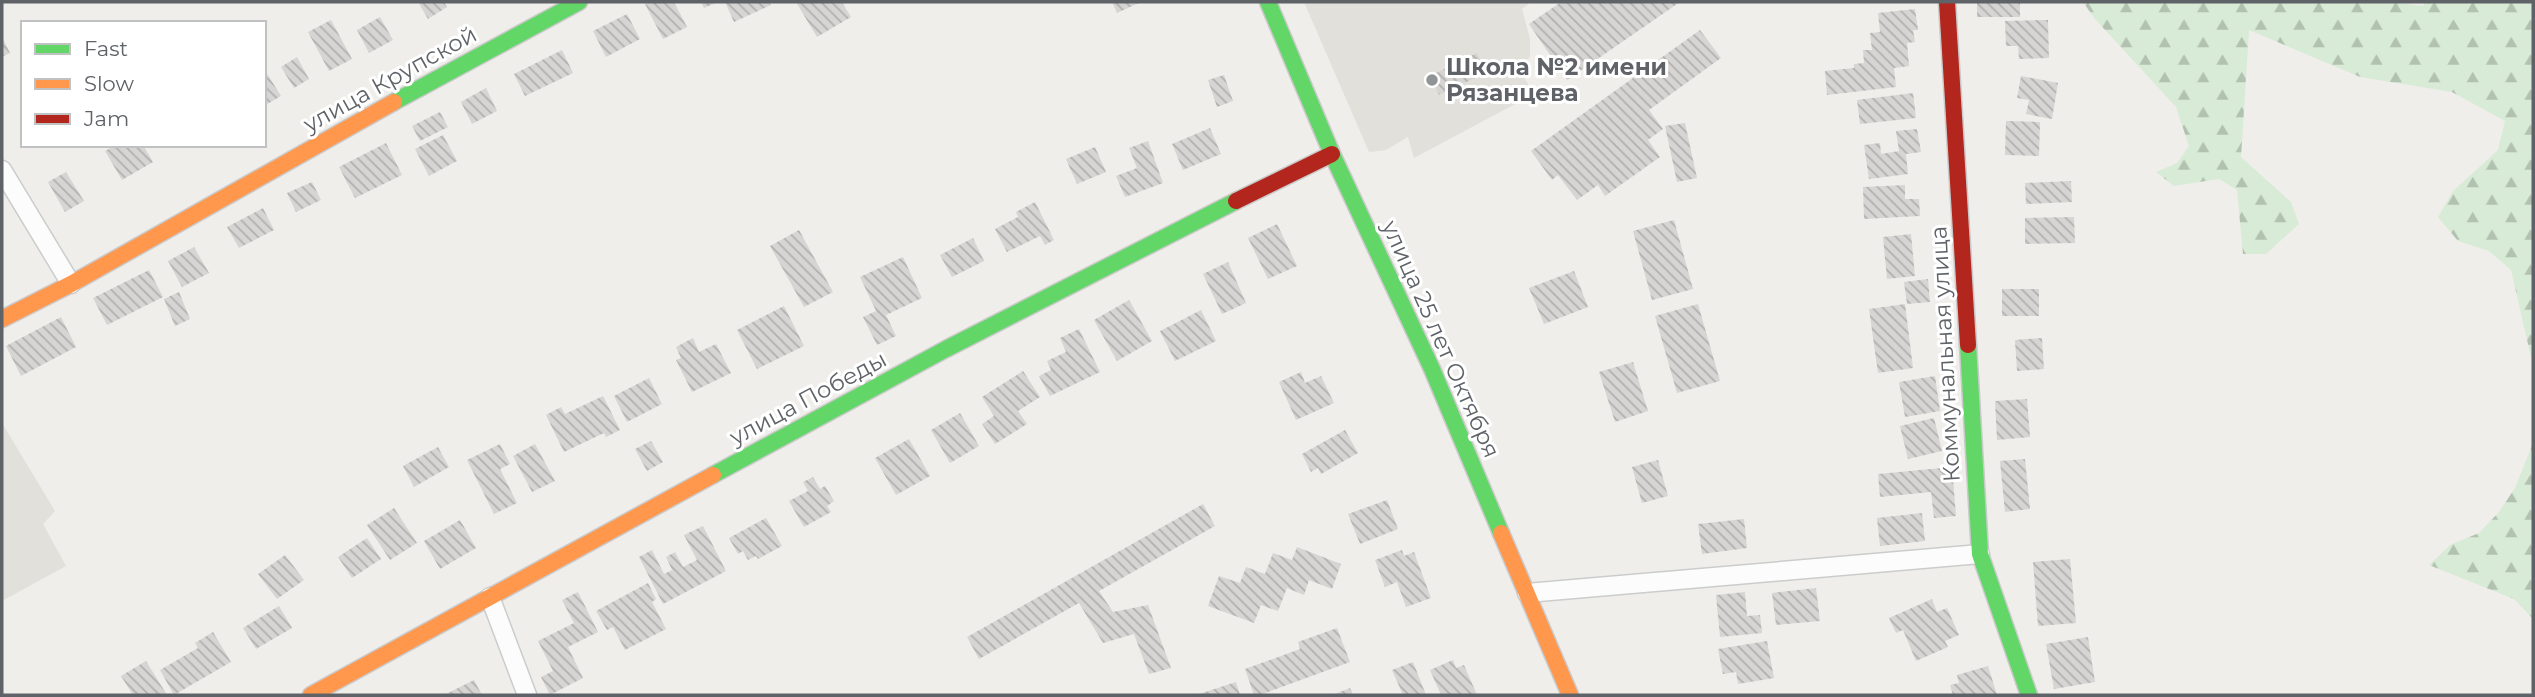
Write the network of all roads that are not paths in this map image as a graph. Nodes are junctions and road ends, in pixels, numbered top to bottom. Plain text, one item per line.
1 (579, 2) edge
2 (1268, 2) edge
3 (1947, 2) edge
4 (1332, 153) junction
5 (2, 170) edge
6 (71, 284) junction
7 (2, 319) edge
8 (1980, 554) junction
9 (1527, 593) junction
10 (490, 597) junction
11 (311, 695) edge
12 (527, 695) edge
13 (1570, 695) edge
14 (2029, 695) edge

1 - 6 street, улица Крупской
2 - 4 street, улица 25 лет Октября
3 - 8 street, Коммунальная улица
4 - 9 street, улица 25 лет Октября
4 - 10 street, улица Победы
5 - 6 street
6 - 7 street, улица Крупской
8 - 9 street
8 - 14 street, Коммунальная улица
9 - 13 street, улица 25 лет Октября
10 - 11 street, улица Победы
10 - 12 street

